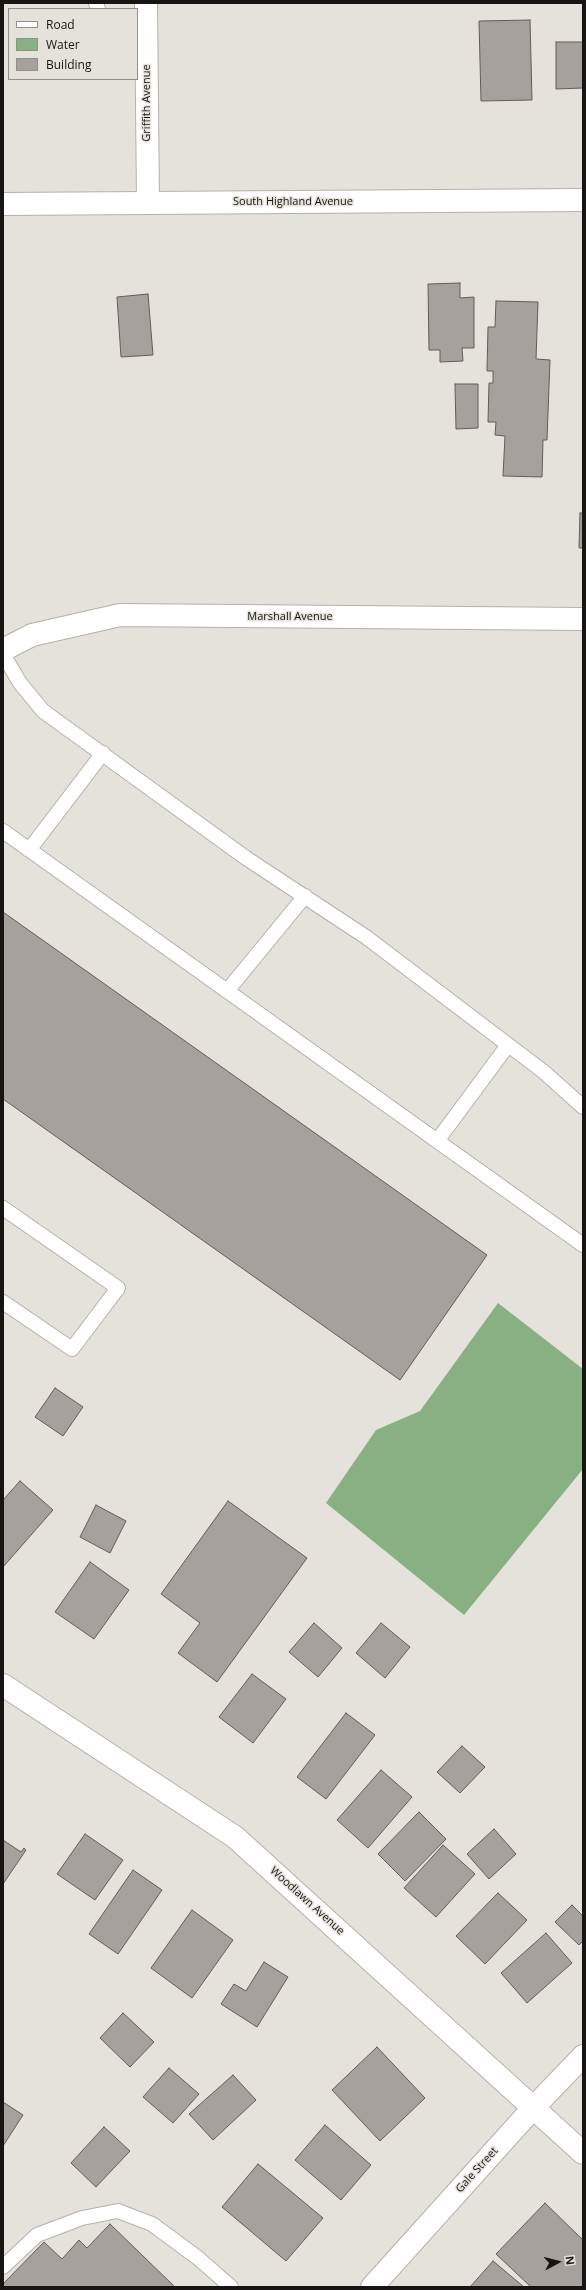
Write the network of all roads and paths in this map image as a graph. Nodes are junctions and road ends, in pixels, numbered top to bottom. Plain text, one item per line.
1 (146, 3) edge
2 (142, 34) edge
3 (583, 200) edge
4 (148, 203) junction
5 (3, 204) edge
6 (583, 619) edge
7 (3, 650) edge
8 (3, 654) edge
9 (103, 753) junction
10 (3, 831) edge
11 (29, 850) junction
12 (305, 896) junction
13 (226, 991) junction
14 (508, 1045) junction
15 (583, 1107) edge
16 (437, 1141) junction
17 (3, 1208) edge
18 (583, 1246) edge
19 (3, 1302) edge
20 (3, 1685) edge
21 (583, 2056) edge
22 (534, 2107) junction
23 (583, 2153) edge
24 (3, 2268) edge
25 (231, 2287) edge
26 (372, 2287) edge

1 - 2 street, Griffith Avenue
2 - 4 street, Griffith Avenue
3 - 4 street, South Highland Avenue
4 - 5 street, South Highland Avenue
6 - 7 street, Marshall Avenue
8 - 9 lane
9 - 11 lane
9 - 12 lane
10 - 11 lane
11 - 13 lane
12 - 13 lane
12 - 14 lane
13 - 16 lane
14 - 15 lane
14 - 16 lane
16 - 18 lane
17 - 19 lane
20 - 22 street, Woodlawn Avenue
21 - 22 street, Gale Street
22 - 23 street, Woodlawn Avenue
22 - 26 street, Gale Street
24 - 25 lane

